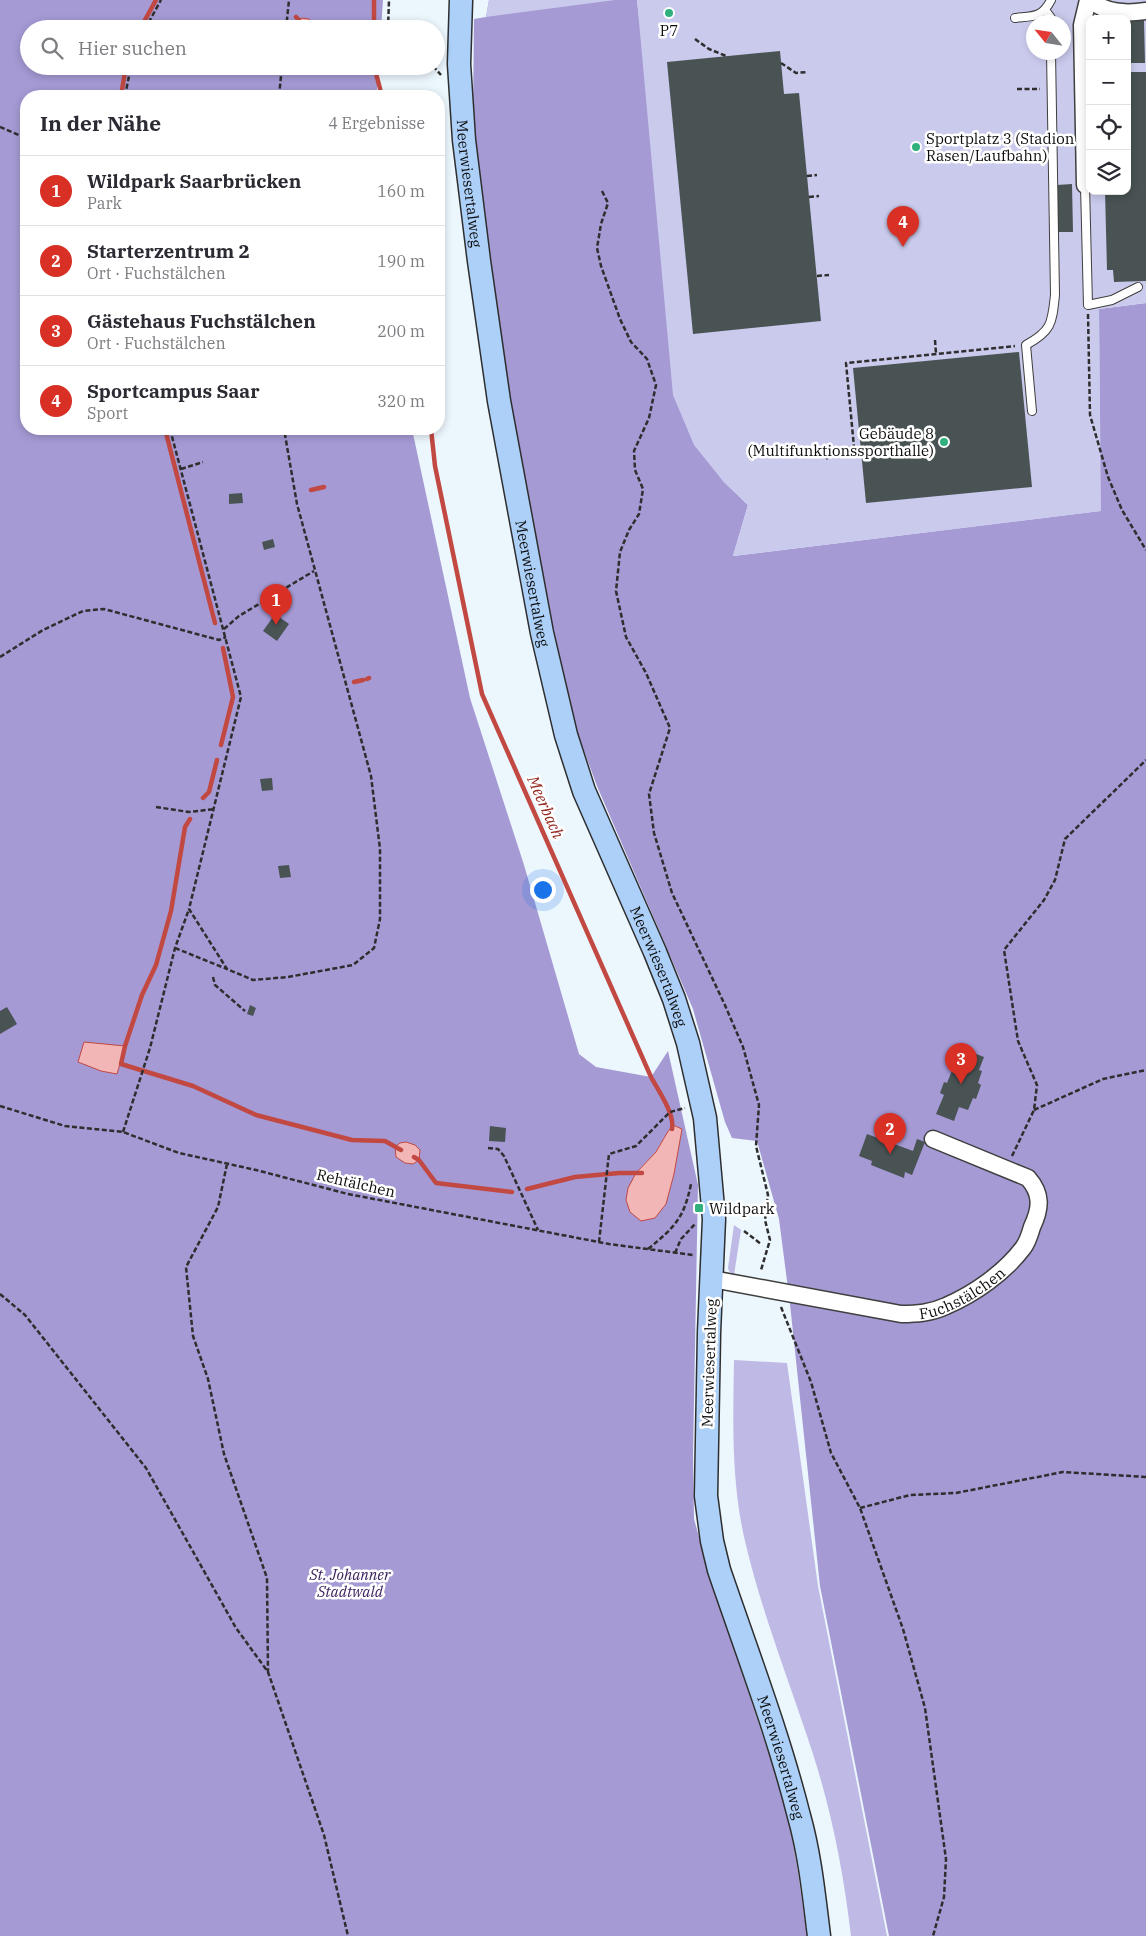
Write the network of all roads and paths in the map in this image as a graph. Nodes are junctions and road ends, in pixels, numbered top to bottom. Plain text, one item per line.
1 (161, 0) edge
2 (289, 0) edge
3 (389, 0) edge
4 (461, 0) edge
5 (1051, 0) edge
6 (1089, 0) edge
7 (1045, 10) junction
8 (1146, 11) edge
9 (1049, 15) edge
10 (1015, 18) dead end
11 (150, 20) edge
12 (287, 20) edge
13 (388, 20) edge
14 (695, 39) dead end
15 (726, 56) dead end
16 (1051, 60) edge
17 (781, 63) dead end
18 (807, 72) dead end
19 (129, 75) edge
20 (281, 75) edge
21 (1052, 88) junction
22 (1017, 89) dead end
23 (126, 90) edge
24 (280, 90) edge
25 (0, 127) edge
26 (20, 135) edge
27 (807, 176) dead end
28 (817, 176) dead end
29 (1086, 185) edge
30 (602, 192) dead end
31 (1086, 195) edge
32 (809, 196) dead end
33 (819, 196) dead end
34 (829, 275) dead end
35 (817, 276) dead end
36 (1138, 287) dead end
37 (1088, 305) junction
38 (935, 340) dead end
39 (1026, 345) junction
40 (936, 354) junction
41 (1032, 411) dead end
42 (172, 435) edge
43 (285, 435) edge
44 (826, 459) dead end
45 (203, 462) dead end
46 (180, 469) junction
47 (1146, 550) edge
48 (314, 571) junction
49 (224, 630) junction
50 (226, 637) junction
51 (0, 657) edge
52 (1146, 760) edge
53 (156, 807) dead end
54 (215, 809) junction
55 (189, 909) junction
56 (175, 948) junction
57 (227, 969) junction
58 (213, 977) dead end
59 (245, 1011) dead end
60 (1146, 1070) edge
61 (685, 1102) dead end
62 (0, 1106) edge
63 (1034, 1110) junction
64 (123, 1132) junction
65 (933, 1139) dead end
66 (488, 1148) dead end
67 (227, 1164) junction
68 (1006, 1168) junction
69 (691, 1182) dead end
70 (701, 1219) dead end
71 (538, 1230) junction
72 (744, 1231) dead end
73 (599, 1242) junction
74 (761, 1244) dead end
75 (648, 1249) junction
76 (675, 1253) junction
77 (713, 1268) junction
78 (761, 1270) dead end
79 (775, 1290) junction
80 (0, 1294) edge
81 (1146, 1476) edge
82 (860, 1508) junction
83 (268, 1672) junction
84 (348, 1936) edge
85 (818, 1936) edge
86 (933, 1936) edge

1 - 11 path
2 - 12 path
3 - 13 path
4 - 77 main road, Meerwiesertalweg
5 - 7 lane
6 - 8 street
6 - 29 street
7 - 9 lane
7 - 10 lane
14 - 15 path
16 - 21 lane
17 - 18 path
19 - 23 path
20 - 24 path
21 - 22 path
21 - 39 lane
25 - 26 path
27 - 28 path
30 - 78 path
31 - 37 lane
32 - 33 path
34 - 35 path
36 - 37 lane
37 - 47 path
38 - 40 path
39 - 40 path
39 - 41 lane
40 - 44 path
42 - 46 path
43 - 48 path
45 - 46 path
46 - 49 path
48 - 49 path
48 - 57 path
49 - 50 path
50 - 51 path
50 - 54 path
52 - 63 path
53 - 54 path
54 - 55 path
55 - 56 path
55 - 57 path
56 - 57 path
56 - 64 path
58 - 59 path
60 - 63 path
61 - 73 path
62 - 64 path, Rehtälchen
63 - 68 path
64 - 67 path, Rehtälchen
65 - 68 street, Fuchstälchen
66 - 71 path
67 - 71 path, Rehtälchen
67 - 83 path
68 - 79 street, Fuchstälchen
69 - 75 path
70 - 76 path
71 - 73 path, Rehtälchen
72 - 74 path
73 - 75 path, Rehtälchen
75 - 76 path, Rehtälchen
76 - 77 path, Rehtälchen
77 - 79 street, Fuchstälchen
77 - 85 main road, Meerwiesertalweg
79 - 82 path
80 - 83 path
81 - 82 path
82 - 86 path
83 - 84 path

